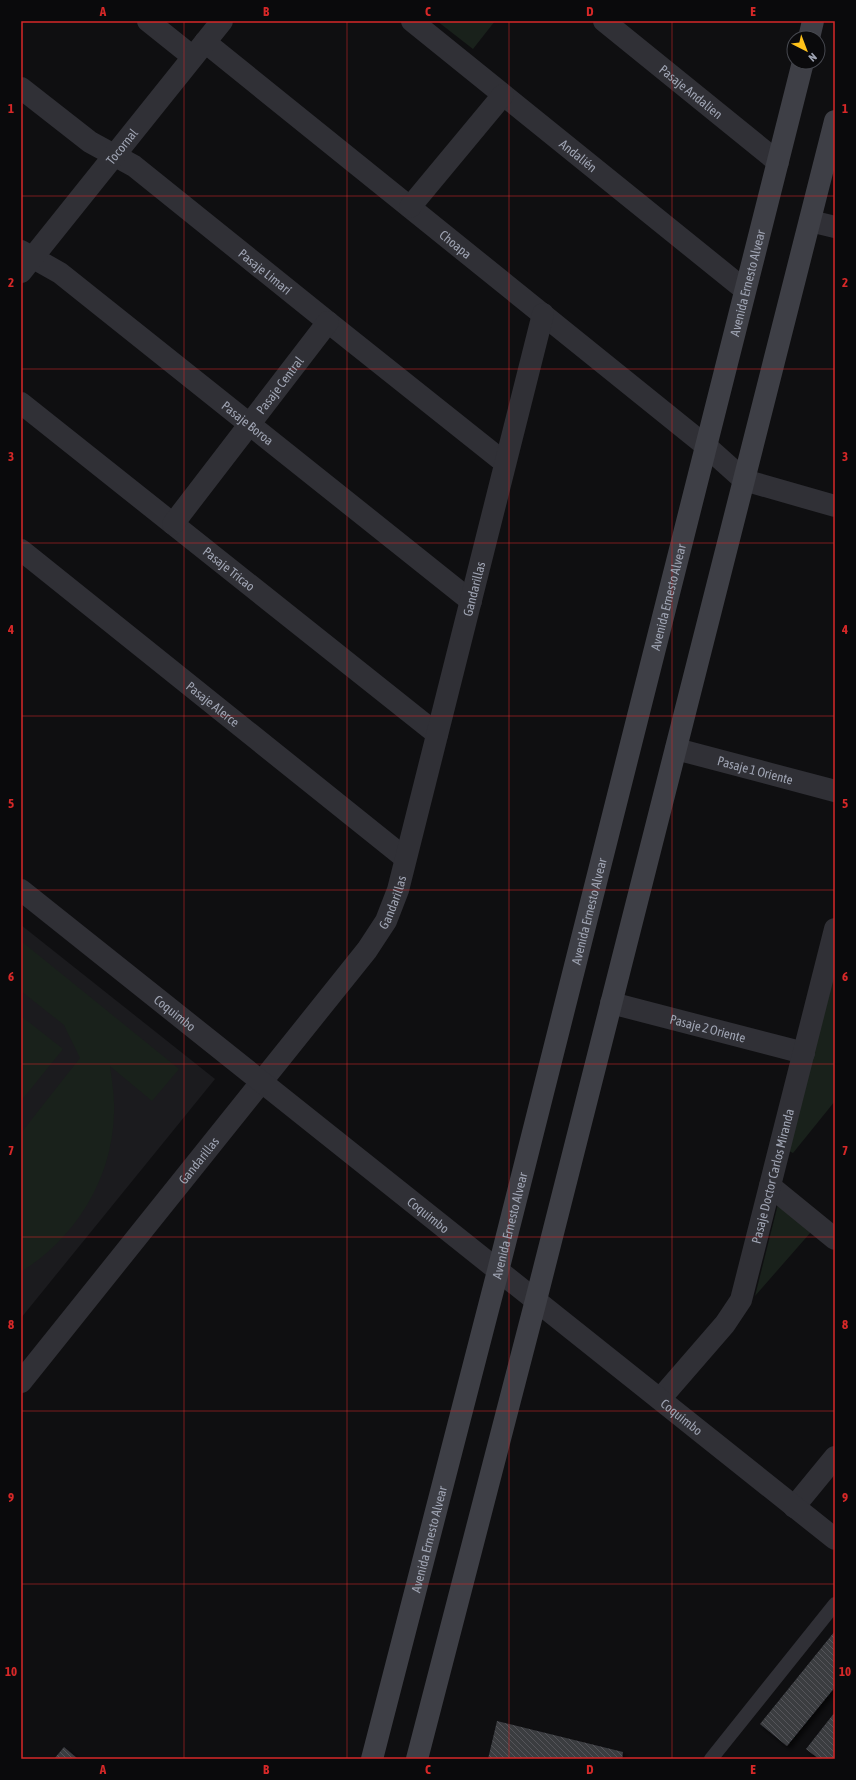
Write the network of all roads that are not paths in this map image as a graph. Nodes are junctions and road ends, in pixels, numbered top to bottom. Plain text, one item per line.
1 (148, 21) edge
2 (222, 21) edge
3 (412, 21) edge
4 (604, 21) edge
5 (199, 49) junction
6 (801, 70) edge
7 (21, 88) edge
8 (503, 95) junction
9 (835, 121) edge
10 (114, 156) junction
11 (778, 162) junction
12 (410, 207) junction
13 (810, 221) junction
14 (835, 227) edge
15 (25, 260) edge
16 (745, 290) junction
17 (543, 314) junction
18 (328, 322) junction
19 (21, 403) edge
20 (250, 425) junction
21 (706, 446) junction
22 (505, 463) junction
23 (744, 480) junction
24 (835, 506) edge
25 (173, 524) junction
26 (21, 550) edge
27 (471, 601) junction
28 (437, 734) junction
29 (676, 750) junction
30 (835, 791) edge
31 (405, 858) junction
32 (21, 890) edge
33 (835, 929) edge
34 (832, 959) edge
35 (611, 1003) junction
36 (804, 1052) junction
37 (260, 1082) junction
38 (770, 1186) junction
39 (835, 1239) edge
40 (498, 1271) junction
41 (536, 1300) junction
42 (21, 1382) edge
43 (660, 1399) junction
44 (835, 1457) edge
45 (794, 1507) junction
46 (835, 1539) edge
47 (835, 1604) edge
48 (372, 1759) edge
49 (417, 1759) edge
50 (711, 1759) edge

1 - 5 street, Choapa
2 - 5 street, Tocornal
3 - 8 street, Andalién
4 - 11 street, Pasaje Andalien
5 - 10 street, Tocornal
5 - 12 street, Choapa
6 - 11 main road, Avenida Ernesto Alvear
7 - 10 street, Pasaje Limarí
8 - 12 street
8 - 16 street, Andalién
9 - 13 main road
10 - 15 street, Tocornal
10 - 18 street, Pasaje Limarí
11 - 16 main road, Avenida Ernesto Alvear
12 - 17 street, Choapa
13 - 14 street
13 - 23 main road
15 - 20 street, Pasaje Boroa
16 - 21 main road, Avenida Ernesto Alvear
17 - 21 street, Choapa
17 - 22 street, Gandarillas
18 - 20 street, Pasaje Central
18 - 22 street, Pasaje Limarí
19 - 25 street, Pasaje Tricao
20 - 25 street, Pasaje Central
20 - 27 street, Pasaje Boroa
21 - 23 street, Choapa
21 - 40 main road, Avenida Ernesto Alvear
22 - 27 street, Gandarillas
23 - 24 street
23 - 29 main road
25 - 28 street, Pasaje Tricao
26 - 31 street, Pasaje Alerce
27 - 28 street, Gandarillas
28 - 31 street, Gandarillas
29 - 30 street, Pasaje 1 Oriente
29 - 35 main road
31 - 37 street, Gandarillas
32 - 37 street, Coquimbo
33 - 34 street, Pasaje Doctor Carlos Miranda
34 - 36 street, Pasaje Doctor Carlos Miranda
35 - 36 street, Pasaje 2 Oriente
35 - 41 main road
36 - 38 street, Pasaje Doctor Carlos Miranda
37 - 40 street, Coquimbo
37 - 42 street, Gandarillas
38 - 39 street
38 - 43 street, Pasaje Doctor Carlos Miranda
40 - 41 street, Coquimbo
40 - 48 main road, Avenida Ernesto Alvear
41 - 43 street, Coquimbo
41 - 49 main road
43 - 45 street, Coquimbo
44 - 45 street
45 - 46 street, Coquimbo
47 - 50 lane

